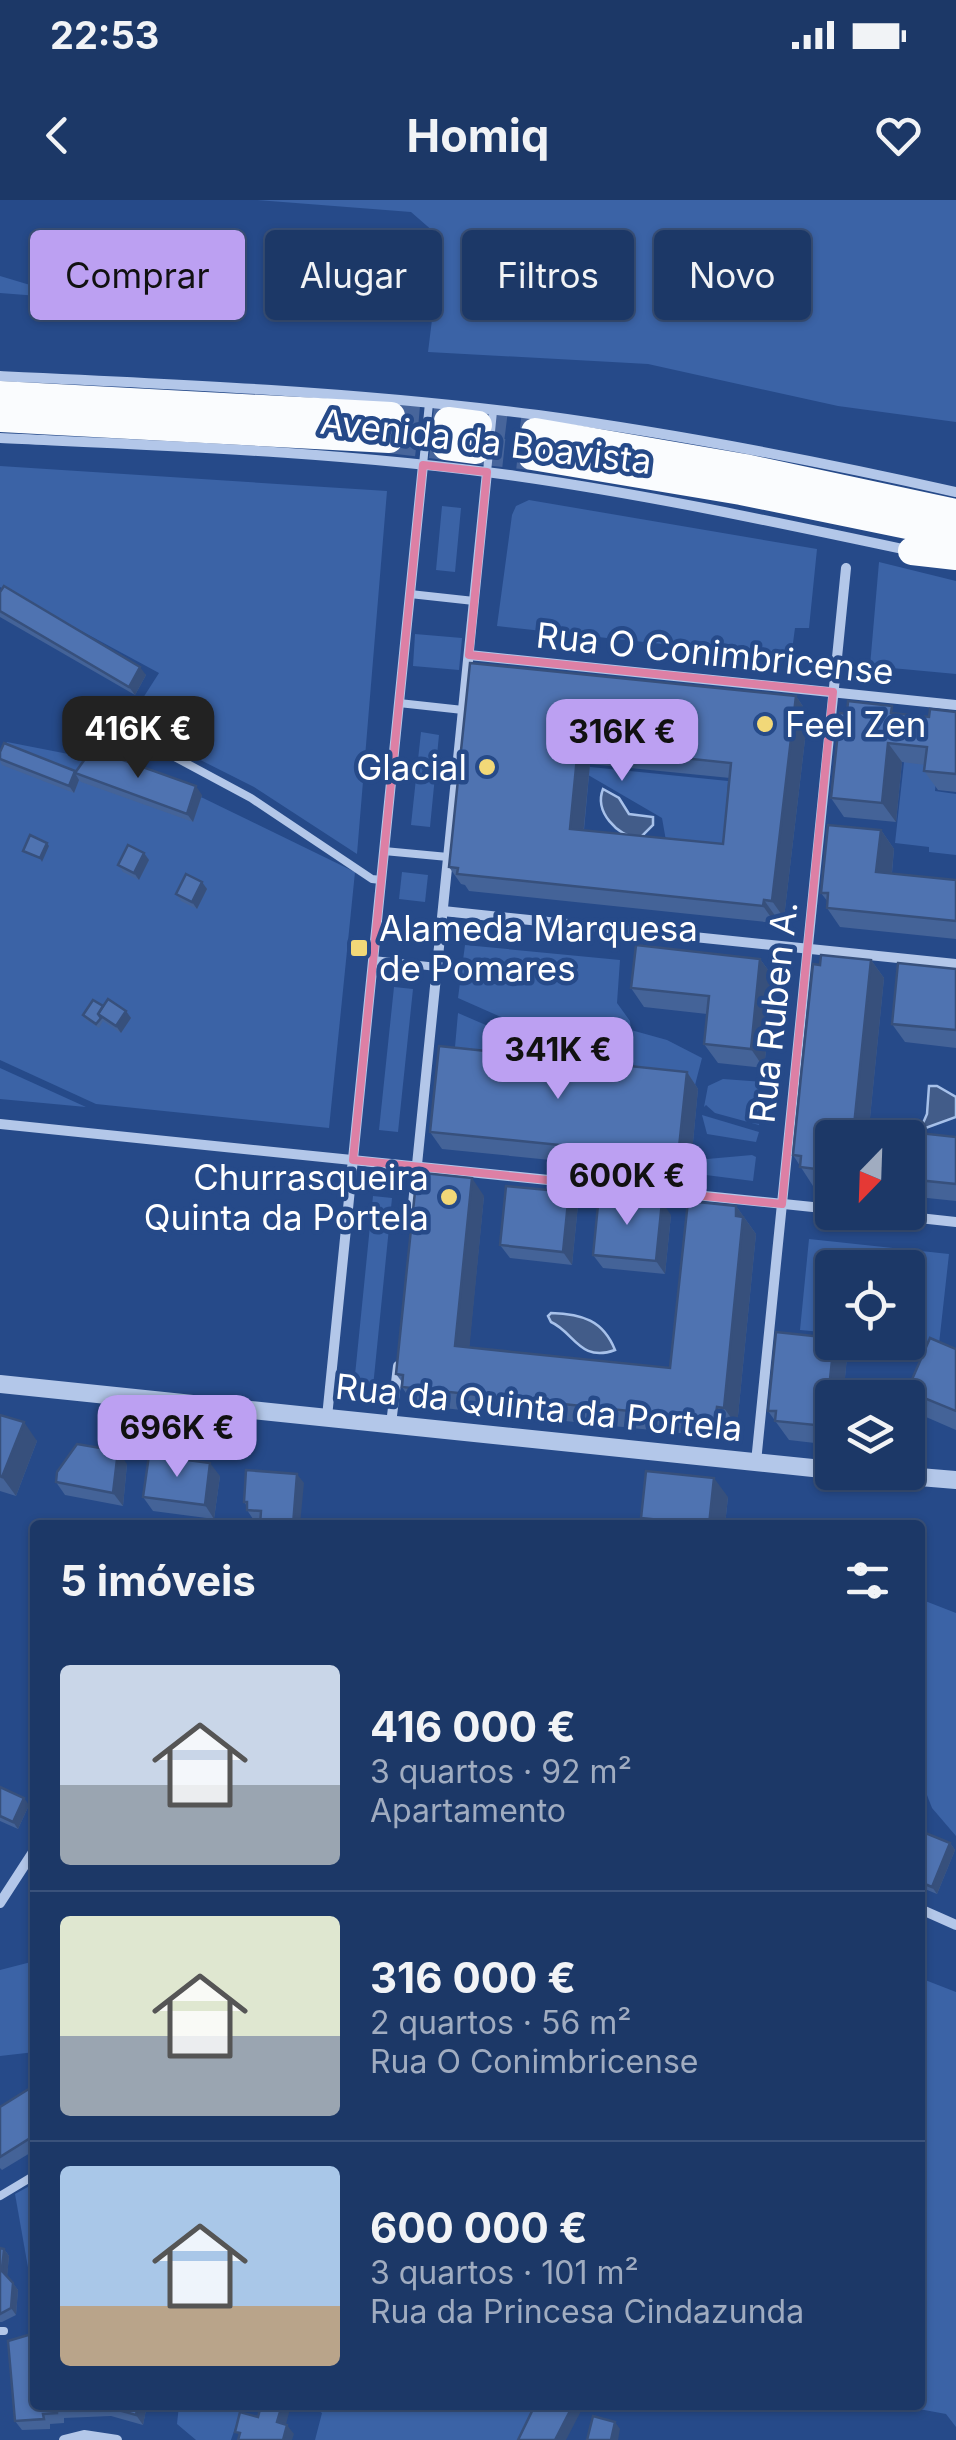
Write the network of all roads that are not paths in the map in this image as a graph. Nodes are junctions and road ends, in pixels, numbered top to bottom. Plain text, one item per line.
1 (0, 376) edge
2 (0, 395) edge
3 (0, 418) edge
4 (441, 423) junction
5 (0, 438) edge
6 (483, 440) junction
7 (423, 465) junction
8 (956, 492) edge
9 (956, 513) edge
10 (956, 535) edge
11 (912, 551) joint
12 (956, 560) edge
13 (846, 568) dead end
14 (410, 594) junction
15 (474, 600) junction
16 (469, 654) junction
17 (833, 692) junction
18 (399, 704) junction
19 (956, 705) edge
20 (463, 710) junction
21 (115, 726) dead end
22 (384, 851) junction
23 (448, 857) junction
24 (381, 880) junction
25 (443, 911) junction
26 (807, 948) junction
27 (373, 960) junction
28 (956, 964) edge
29 (437, 966) junction
30 (0, 1124) edge
31 (353, 1160) junction
32 (417, 1166) junction
33 (782, 1204) junction
34 (815, 1207) edge
35 (925, 1219) edge
36 (956, 1222) edge
37 (409, 1244) edge
38 (398, 1356) edge
39 (0, 1384) edge
40 (327, 1418) junction
41 (391, 1424) junction
42 (756, 1462) junction
43 (815, 1468) edge
44 (925, 1479) edge
45 (925, 1479) edge
46 (956, 1480) edge
47 (956, 1490) edge
48 (30, 1857) edge
49 (0, 1903) edge
50 (925, 1912) edge
51 (956, 1925) edge
52 (30, 2178) edge
53 (0, 2196) edge
54 (64, 2440) edge
55 (117, 2440) edge

1 - 4 street, Avenida da Boavista
2 - 3 highway, Avenida da Boavista
4 - 6 highway, Avenida da Boavista
4 - 7 lane
5 - 7 street, Avenida da Boavista
6 - 7 street, Avenida da Boavista
6 - 8 street, Avenida da Boavista
6 - 11 street, Avenida da Boavista
6 - 15 street
7 - 14 street
9 - 10 highway, Avenida da Boavista
11 - 12 highway
13 - 17 street, Rua Ruben A.
14 - 15 lane
14 - 18 street
15 - 16 street
16 - 17 street, Rua O Conimbricense
16 - 20 street
17 - 19 street, Rua O Conimbricense
17 - 26 street, Rua Ruben A.
18 - 20 lane
18 - 22 street
20 - 23 street
21 - 24 lane
22 - 23 lane
22 - 24 street
23 - 25 street
24 - 27 street
25 - 26 street
25 - 29 street
26 - 28 street
26 - 33 street, Rua Ruben A.
27 - 29 lane
27 - 31 street
29 - 32 street
30 - 31 street
31 - 32 street
31 - 40 street
32 - 33 street
32 - 37 street
33 - 34 street
33 - 42 street, Rua Ruben A.
35 - 36 street
38 - 41 street
39 - 40 street, Rua da Quinta da Portela
40 - 41 street, Rua da Quinta da Portela
41 - 42 street, Rua da Quinta da Portela
42 - 43 street, Rua da Quinta da Portela
44 - 46 street
45 - 47 street
48 - 49 street
50 - 51 street
52 - 53 lane
54 - 55 street

